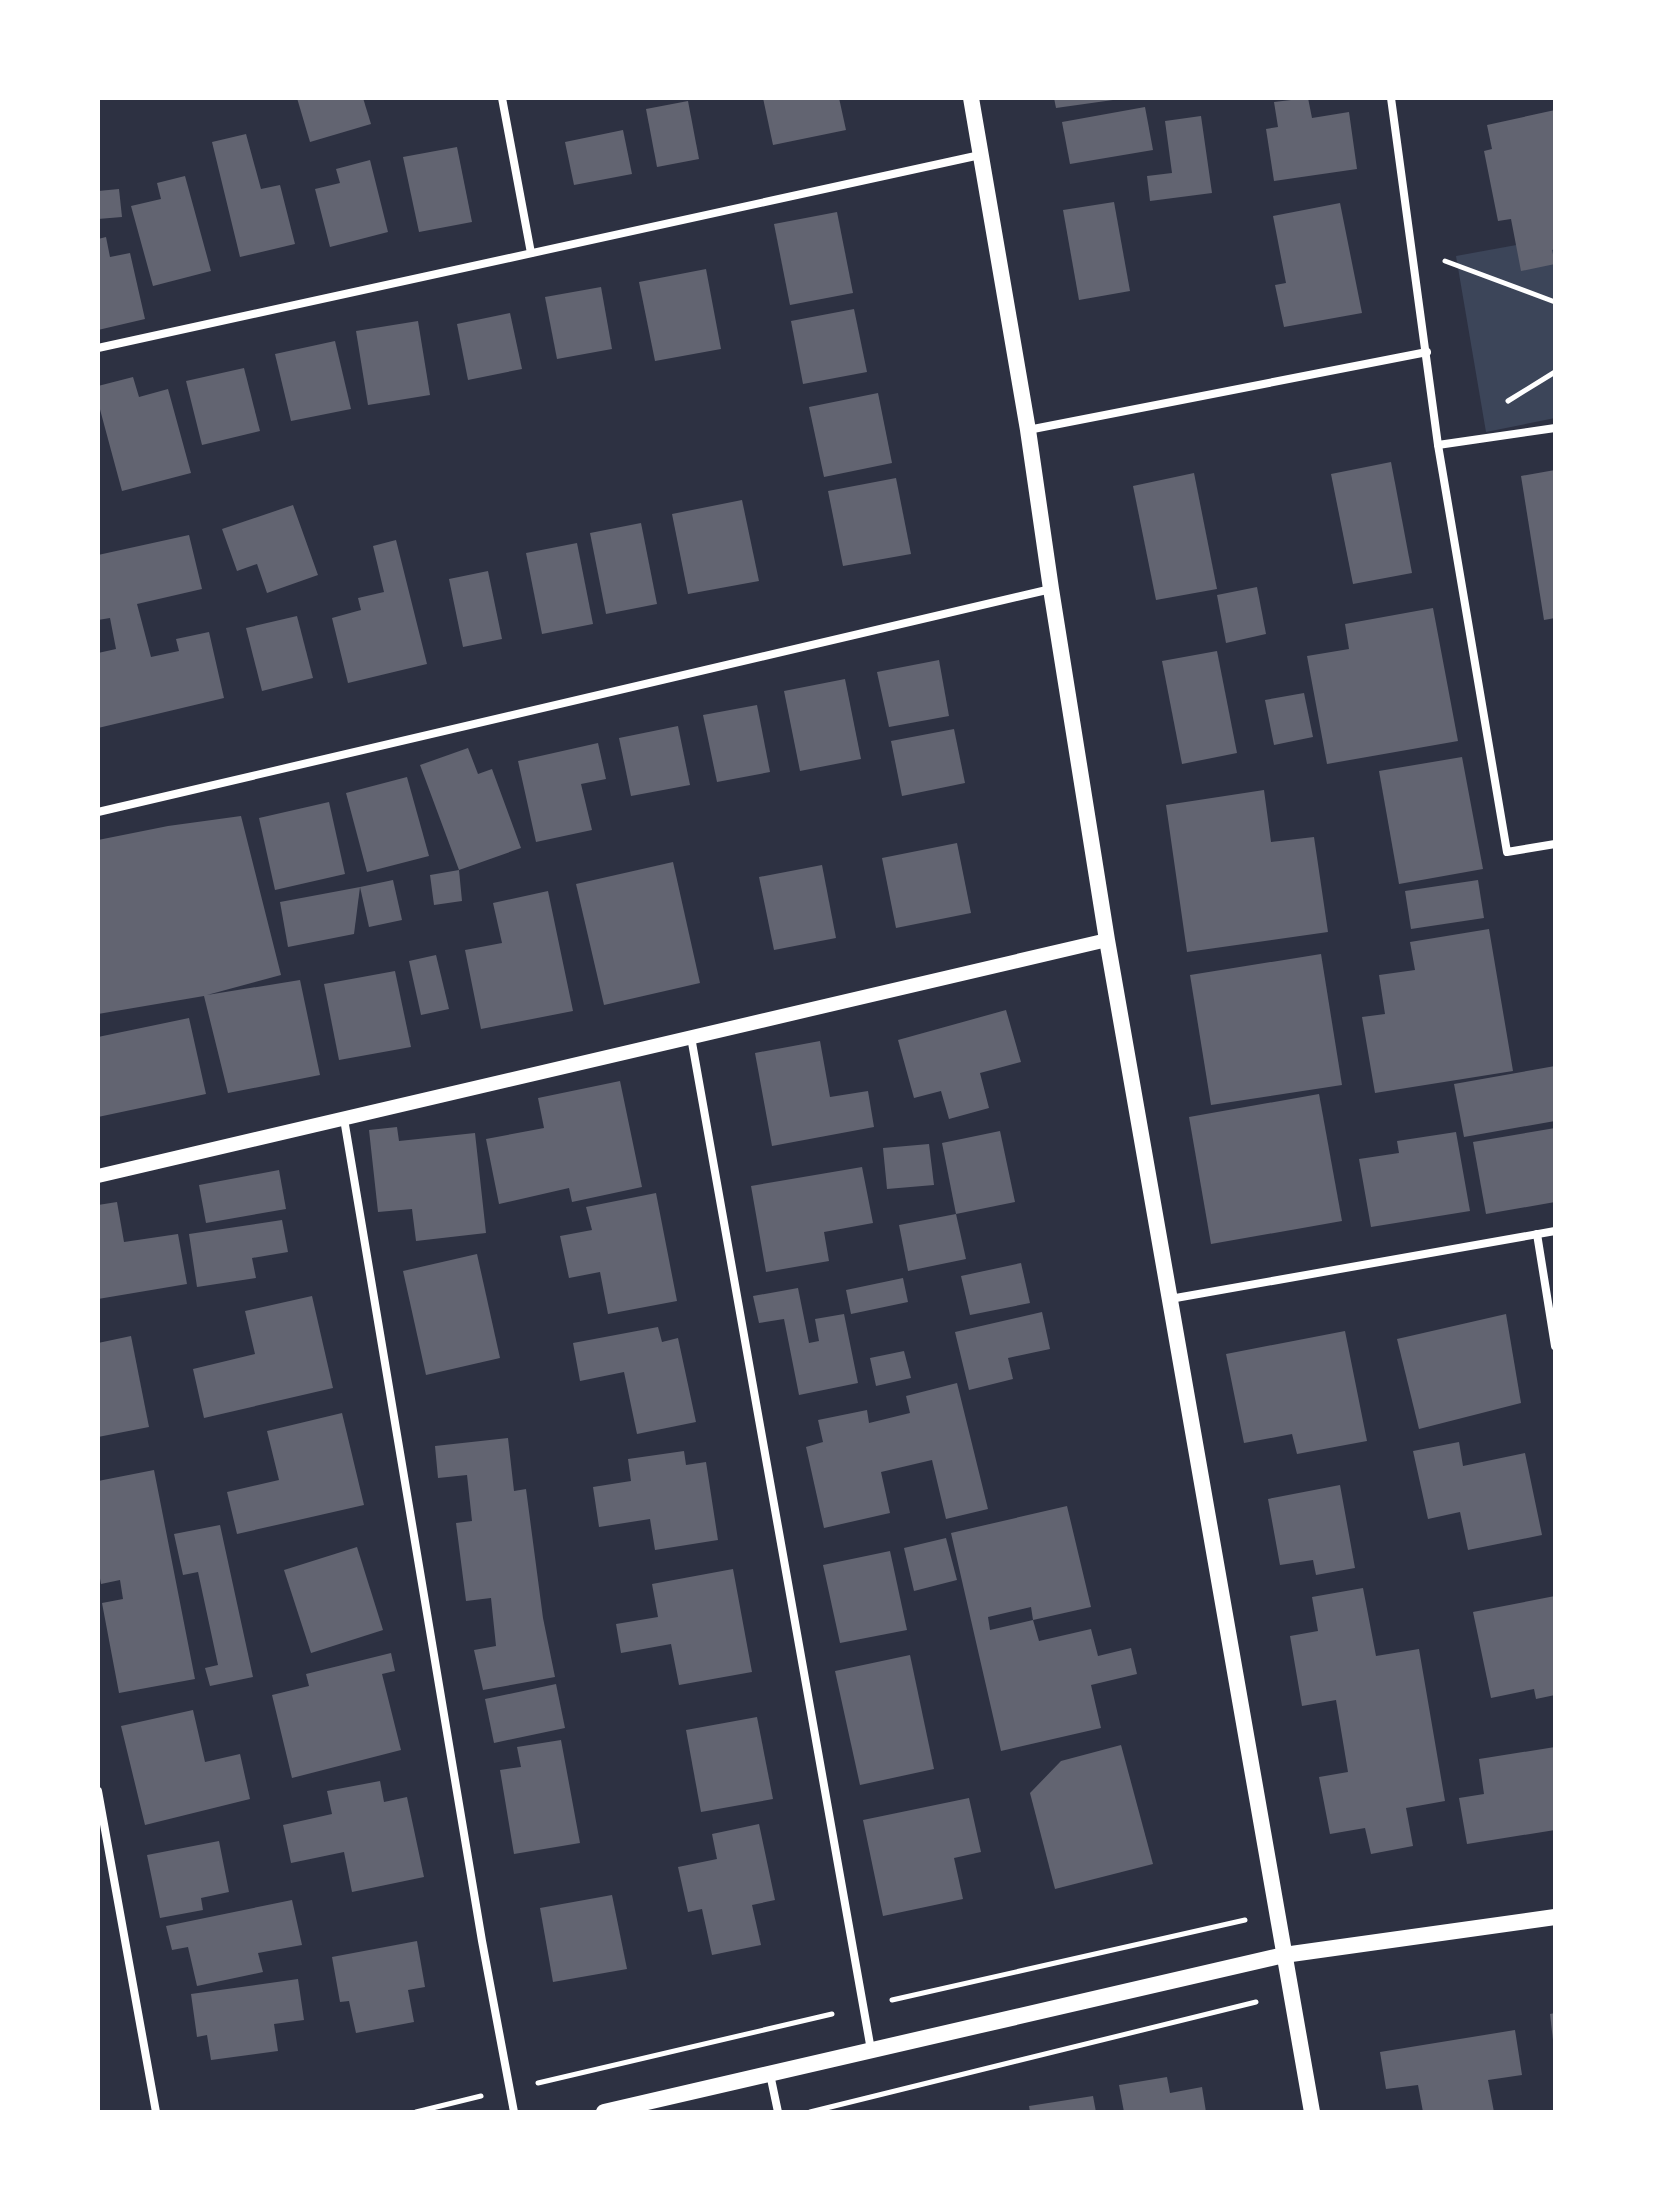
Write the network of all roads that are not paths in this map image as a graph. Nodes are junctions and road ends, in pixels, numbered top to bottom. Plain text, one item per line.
1 (502, 98) edge
2 (971, 98) edge
3 (1391, 98) edge
4 (981, 155) junction
5 (531, 253) junction
6 (98, 348) edge
7 (1427, 352) junction
8 (1555, 428) edge
9 (1028, 430) junction
10 (1438, 445) junction
11 (1051, 589) junction
12 (98, 812) edge
13 (1555, 844) edge
14 (1107, 940) junction
15 (691, 1037) junction
16 (344, 1119) junction
17 (98, 1176) edge
18 (1555, 1231) edge
19 (1537, 1234) junction
20 (1170, 1299) junction
21 (1555, 1346) edge
22 (98, 1791) edge
23 (1555, 1917) edge
24 (1284, 1955) junction
25 (871, 2050) junction
26 (770, 2074) junction
27 (156, 2112) edge
28 (514, 2112) edge
29 (604, 2112) edge
30 (778, 2112) edge
31 (1312, 2112) edge

1 - 5 street
2 - 4 main road
3 - 7 street
4 - 5 street
4 - 9 main road
5 - 6 street
7 - 9 street
7 - 10 street
8 - 10 street
9 - 11 main road
10 - 13 street
11 - 12 street
11 - 14 main road
14 - 15 street
14 - 20 main road
15 - 16 street
15 - 25 street
16 - 17 street
16 - 28 street
18 - 19 street
19 - 20 street
19 - 21 street
20 - 24 main road
22 - 27 street
23 - 24 main road
24 - 25 main road
24 - 31 main road
25 - 26 main road
26 - 29 main road
26 - 30 street

